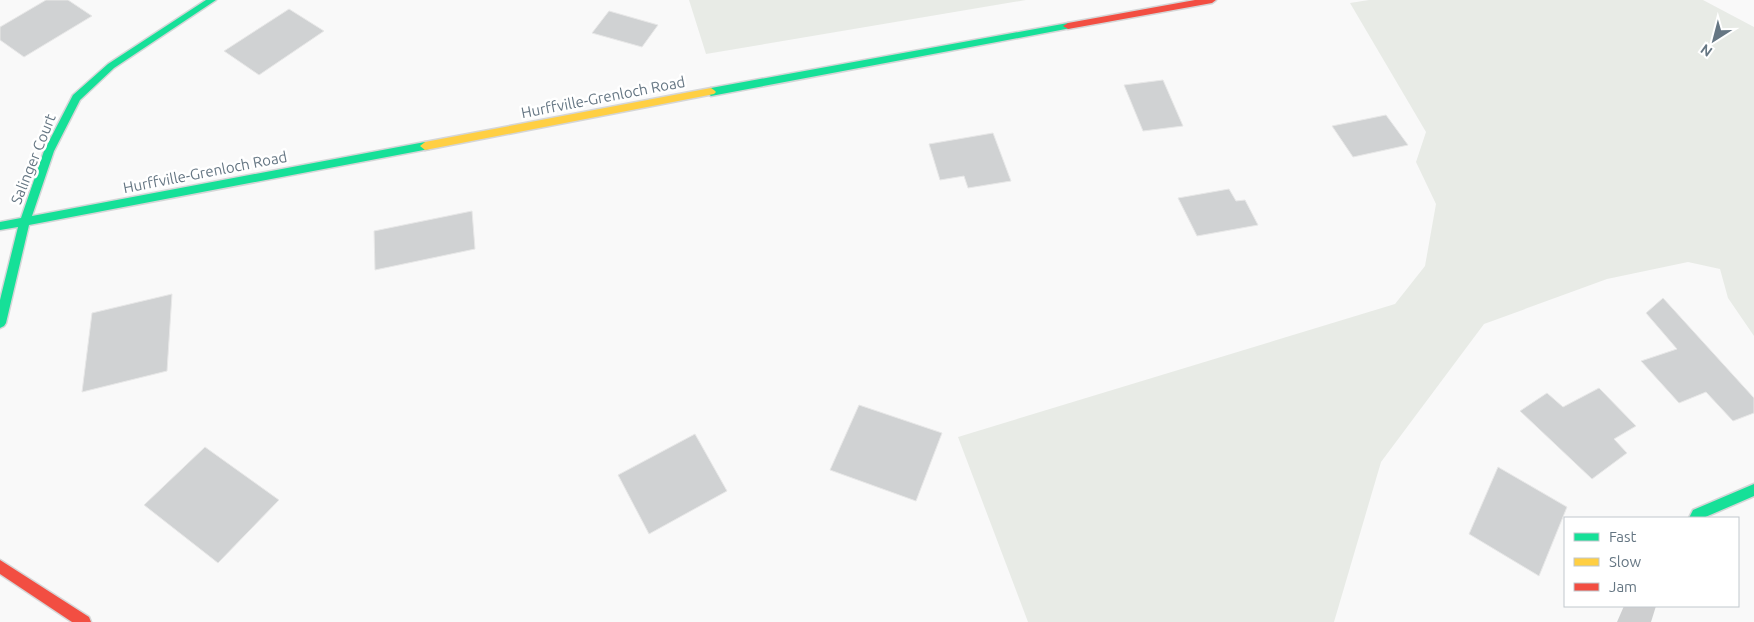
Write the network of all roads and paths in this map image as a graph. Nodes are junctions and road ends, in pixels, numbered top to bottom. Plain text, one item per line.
1 (212, 0) edge
2 (1212, 0) edge
3 (24, 221) junction
4 (0, 226) edge
5 (0, 323) edge
6 (1754, 490) edge
7 (1696, 517) edge
8 (0, 566) edge
9 (1640, 607) edge
10 (84, 622) edge
11 (1634, 622) edge

1 - 3 main road, Salinger Court
2 - 3 main road, Hurffville-Grenloch Road
3 - 4 main road, Hurffville-Grenloch Road
3 - 5 main road, Salinger Court
6 - 7 main road
8 - 10 main road
9 - 11 street

